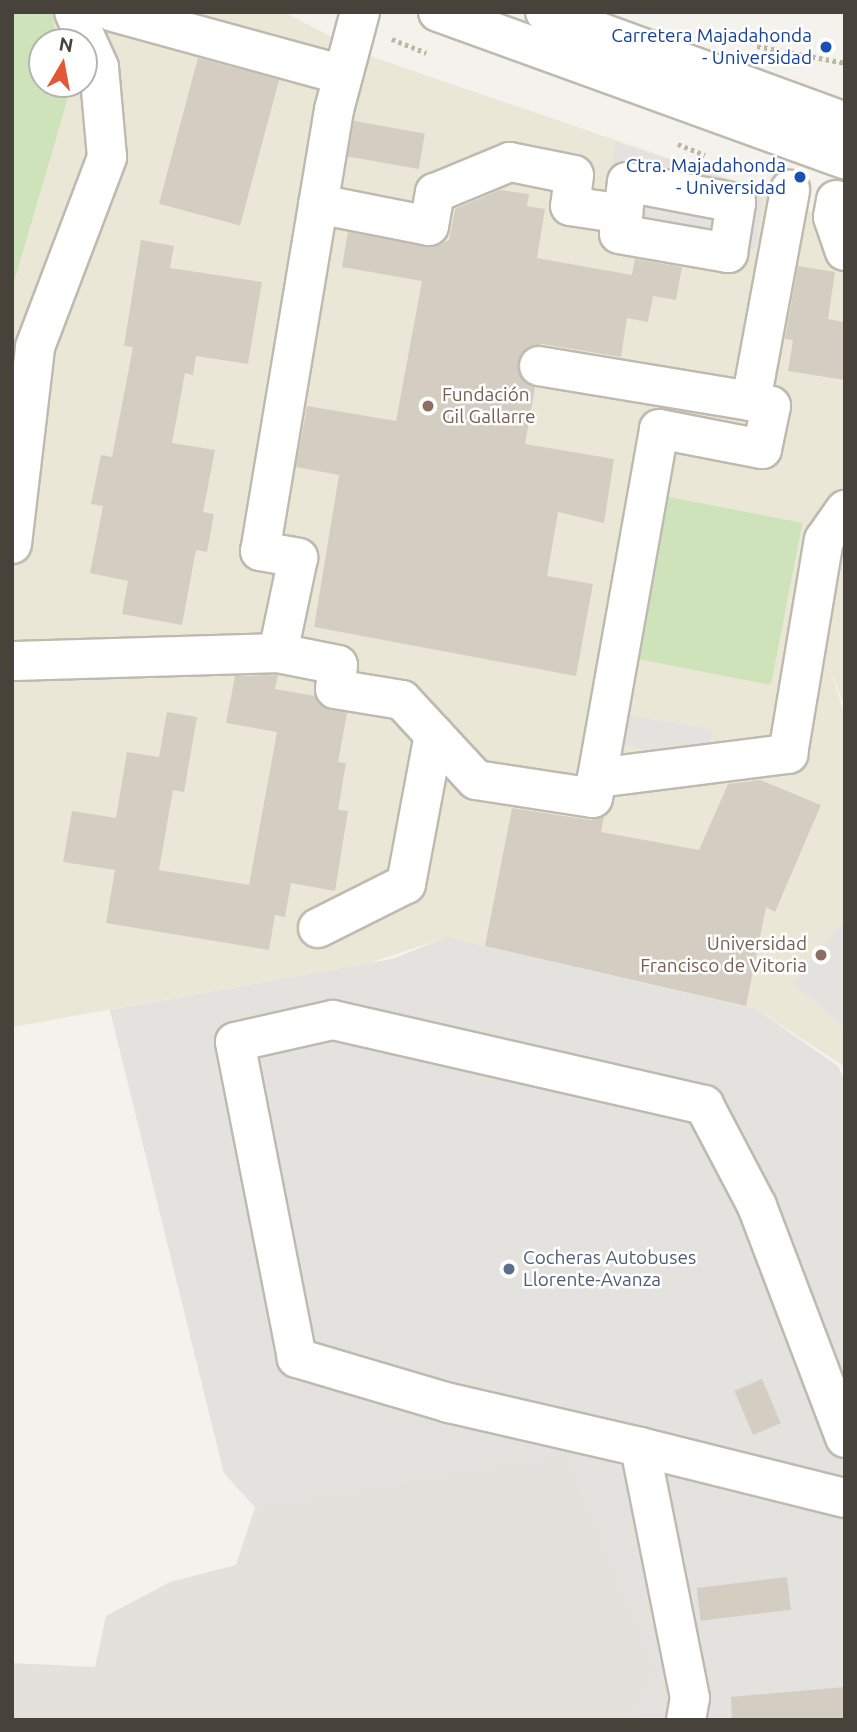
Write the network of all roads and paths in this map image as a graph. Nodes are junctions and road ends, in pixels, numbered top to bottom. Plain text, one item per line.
1 (74, 12) edge
2 (113, 12) edge
3 (360, 12) edge
4 (438, 12) edge
5 (545, 12) edge
6 (745, 44) dead end
7 (845, 63) edge
8 (343, 75) junction
9 (845, 122) edge
10 (845, 159) edge
11 (790, 190) dead end
12 (836, 200) dead end
13 (318, 204) junction
14 (623, 214) dead end
15 (845, 251) edge
16 (539, 366) dead end
17 (668, 378) junction
18 (751, 401) junction
19 (653, 428) junction
20 (845, 510) edge
21 (12, 544) edge
22 (278, 653) junction
23 (12, 661) edge
24 (434, 735) junction
25 (597, 778) junction
26 (318, 928) dead end
27 (845, 1438) edge
28 (640, 1447) junction
29 (845, 1498) edge
30 (686, 1720) edge

1 - 21 street
2 - 8 street
3 - 8 street
4 - 10 street
5 - 9 street
6 - 7 path
8 - 13 street
11 - 18 street
12 - 15 street
13 - 14 street
13 - 22 street
16 - 17 street
17 - 18 street
17 - 19 street
18 - 19 street
19 - 25 street
20 - 25 street
22 - 23 street
22 - 24 street
24 - 25 street
24 - 26 street
27 - 28 street
28 - 29 street
28 - 30 street

